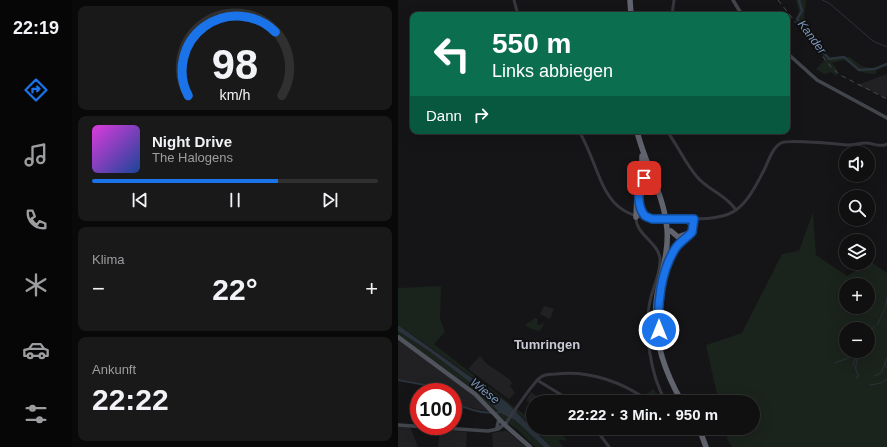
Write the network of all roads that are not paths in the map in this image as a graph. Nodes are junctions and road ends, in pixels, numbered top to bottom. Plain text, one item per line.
1 (514, 0) edge
2 (631, 0) edge
3 (674, 0) edge
4 (733, 0) edge
5 (517, 12) edge
6 (633, 12) edge
7 (672, 12) edge
8 (740, 12) edge
9 (790, 56) edge
10 (887, 118) edge
11 (580, 134) edge
12 (640, 134) edge
13 (640, 134) edge
14 (669, 134) edge
15 (887, 144) edge
16 (642, 149) junction
17 (655, 180) junction
18 (638, 208) junction
19 (736, 210) junction
20 (635, 217) junction
21 (647, 218) junction
22 (685, 219) joint
23 (693, 221) junction
24 (671, 231) junction
25 (668, 261) junction
26 (398, 337) edge
27 (665, 364) junction
28 (537, 380) junction
29 (562, 395) edge
30 (637, 395) edge
31 (663, 395) edge
32 (680, 395) edge
33 (496, 416) junction
34 (398, 425) edge
35 (504, 425) junction
36 (600, 435) edge
37 (533, 447) edge
38 (609, 447) edge

1 - 5 street
2 - 6 highway
3 - 7 street
4 - 8 main road
9 - 10 main road
11 - 20 street
12 - 16 highway
13 - 24 highway
14 - 19 street
15 - 19 street
16 - 17 highway
16 - 18 highway
17 - 18 highway
17 - 27 highway
18 - 20 highway
18 - 21 highway
19 - 23 street
20 - 21 street
20 - 31 street
21 - 22 street, bridge
22 - 23 highway
23 - 24 highway
23 - 25 highway
24 - 25 highway
25 - 27 highway
26 - 33 main road
27 - 32 highway
28 - 29 street
28 - 30 street
28 - 35 street
33 - 35 main road
33 - 35 main road
34 - 35 main road
35 - 37 main road
36 - 38 street

